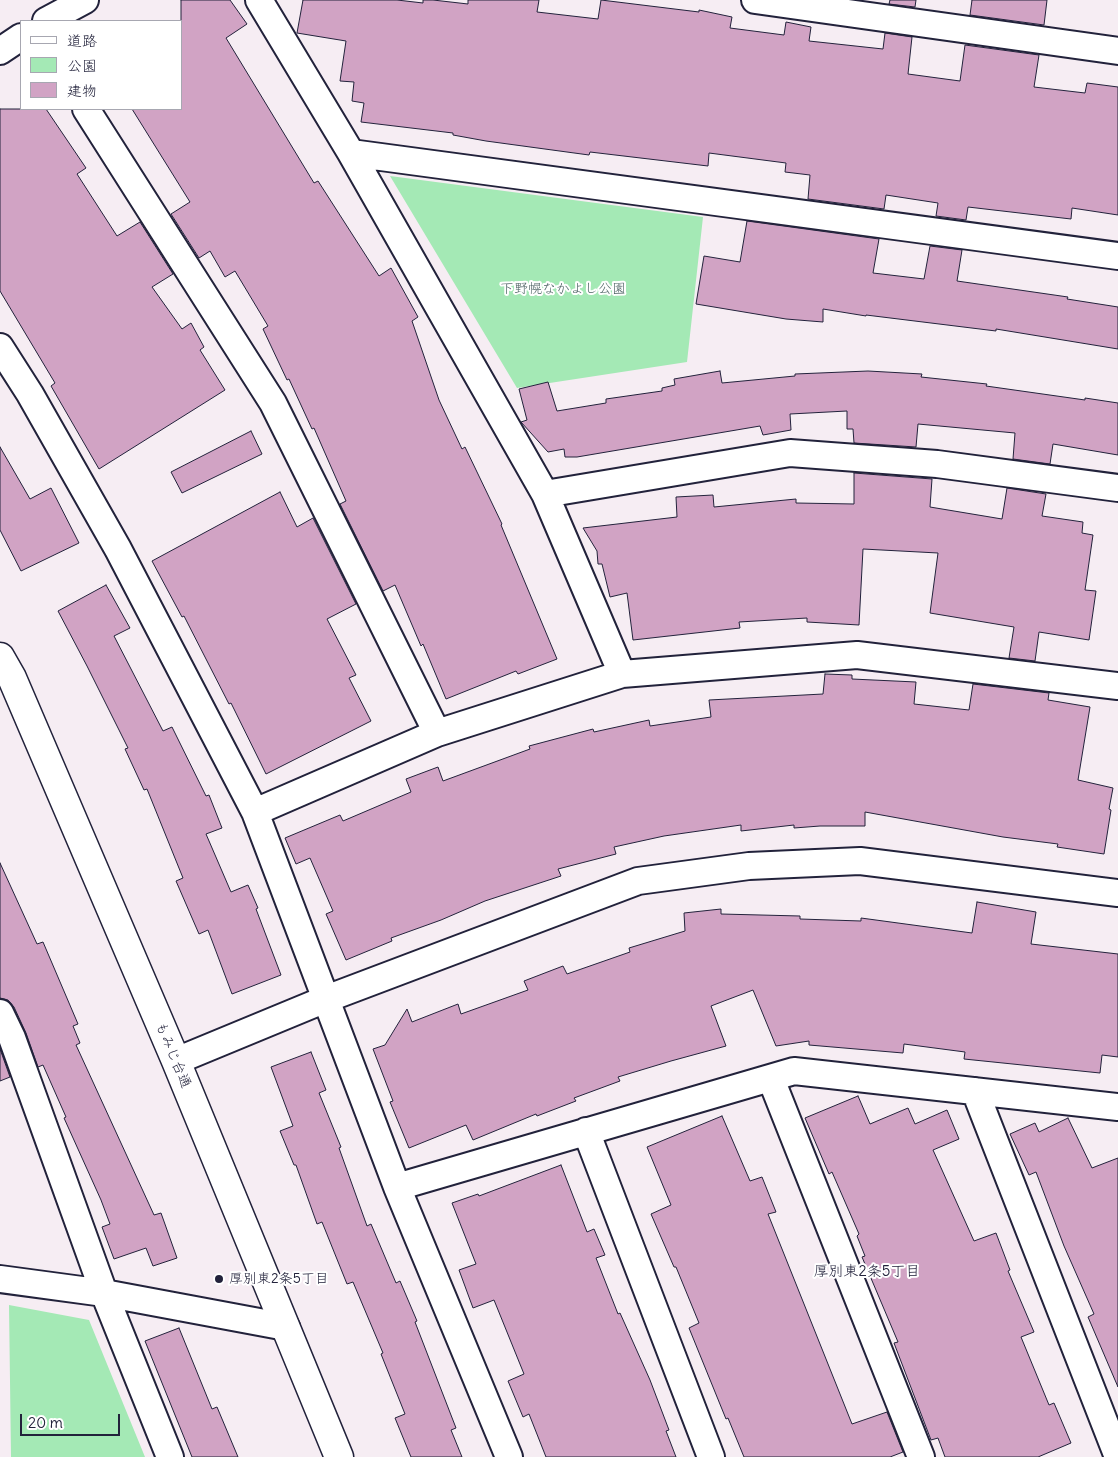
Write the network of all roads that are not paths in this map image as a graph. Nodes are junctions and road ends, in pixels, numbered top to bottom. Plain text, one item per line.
1 (85, 0) edge
2 (259, 0) edge
3 (754, 0) edge
4 (48, 20) edge
5 (20, 38) edge
6 (0, 51) edge
7 (1118, 51) edge
8 (87, 110) edge
9 (351, 153) junction
10 (1118, 256) edge
11 (0, 347) edge
12 (1118, 488) edge
13 (546, 494) junction
14 (0, 657) edge
15 (622, 674) junction
16 (1118, 686) edge
17 (437, 733) junction
18 (255, 812) junction
19 (1118, 893) edge
20 (326, 1000) junction
21 (0, 1013) edge
22 (176, 1061) junction
23 (771, 1079) junction
24 (975, 1090) junction
25 (1118, 1107) edge
26 (586, 1131) junction
27 (397, 1187) junction
28 (0, 1279) edge
29 (104, 1293) junction
30 (286, 1327) junction
31 (170, 1457) edge
32 (339, 1457) edge
33 (509, 1457) edge
34 (711, 1457) edge
35 (921, 1457) edge
36 (1118, 1457) edge

1 - 4 street
2 - 9 street
3 - 7 street
5 - 6 street
8 - 17 street
9 - 10 street
9 - 13 street
11 - 18 street
12 - 13 street
13 - 15 street
14 - 22 street, もみじ台通
15 - 16 street
15 - 17 street
17 - 18 street
18 - 20 street
19 - 20 street
20 - 22 street
20 - 27 street
21 - 29 street
22 - 30 street, もみじ台通
23 - 24 street
23 - 26 street
23 - 35 street
24 - 25 street
24 - 36 street
26 - 27 street
26 - 34 street
27 - 33 street
28 - 29 street
29 - 30 street
29 - 31 street
30 - 32 street, もみじ台通

